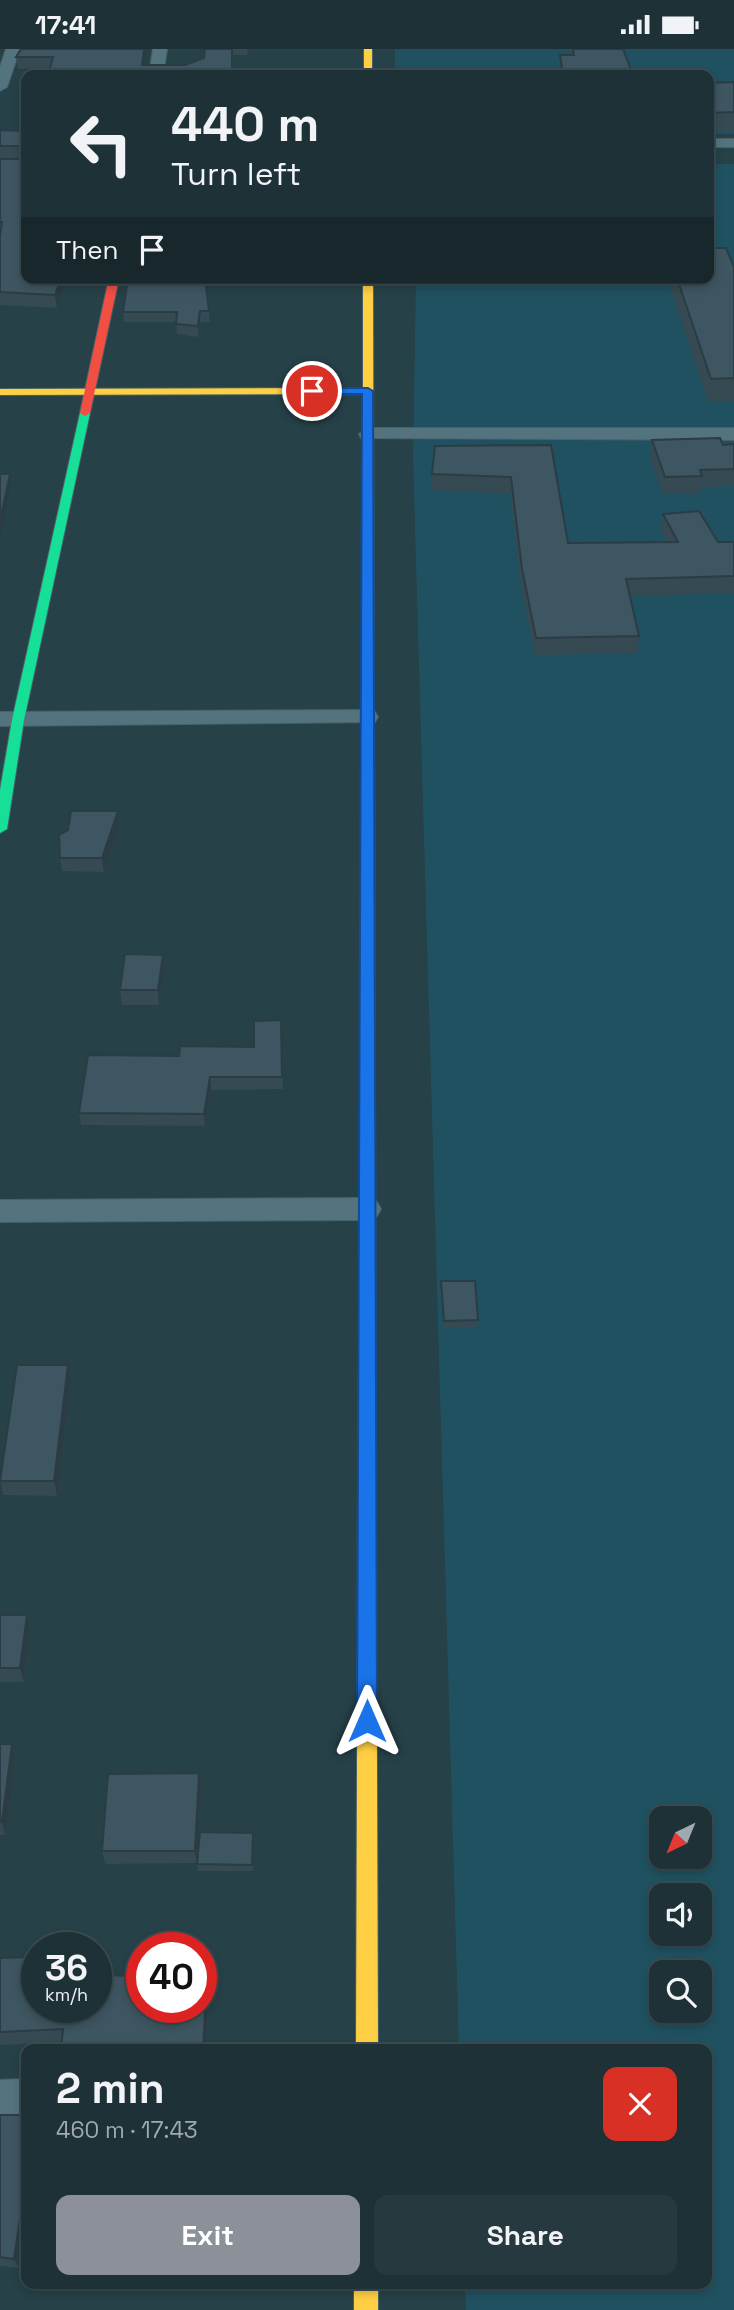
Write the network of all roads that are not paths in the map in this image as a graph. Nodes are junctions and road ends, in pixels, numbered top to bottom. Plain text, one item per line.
1 (13, 49) edge
2 (160, 49) edge
3 (368, 49) edge
4 (157, 70) edge
5 (368, 70) edge
6 (0, 87) edge
7 (714, 143) edge
8 (734, 143) edge
9 (113, 284) edge
10 (368, 284) edge
11 (368, 391) junction
12 (0, 392) edge
13 (88, 392) junction
14 (368, 434) junction
15 (734, 435) edge
16 (368, 717) junction
17 (9, 720) edge
18 (0, 829) edge
19 (367, 1209) junction
20 (0, 1211) edge
21 (366, 2044) edge
22 (21, 2099) edge
23 (0, 2100) edge
24 (366, 2289) edge
25 (366, 2310) edge

1 - 6 street
2 - 4 street
3 - 5 street
7 - 8 street
9 - 13 street
10 - 11 street
11 - 13 street
11 - 14 street
12 - 13 street
13 - 17 street
14 - 15 street
14 - 16 street
16 - 17 street
16 - 19 street
17 - 18 street
19 - 20 street
19 - 21 street
22 - 23 street
24 - 25 street

